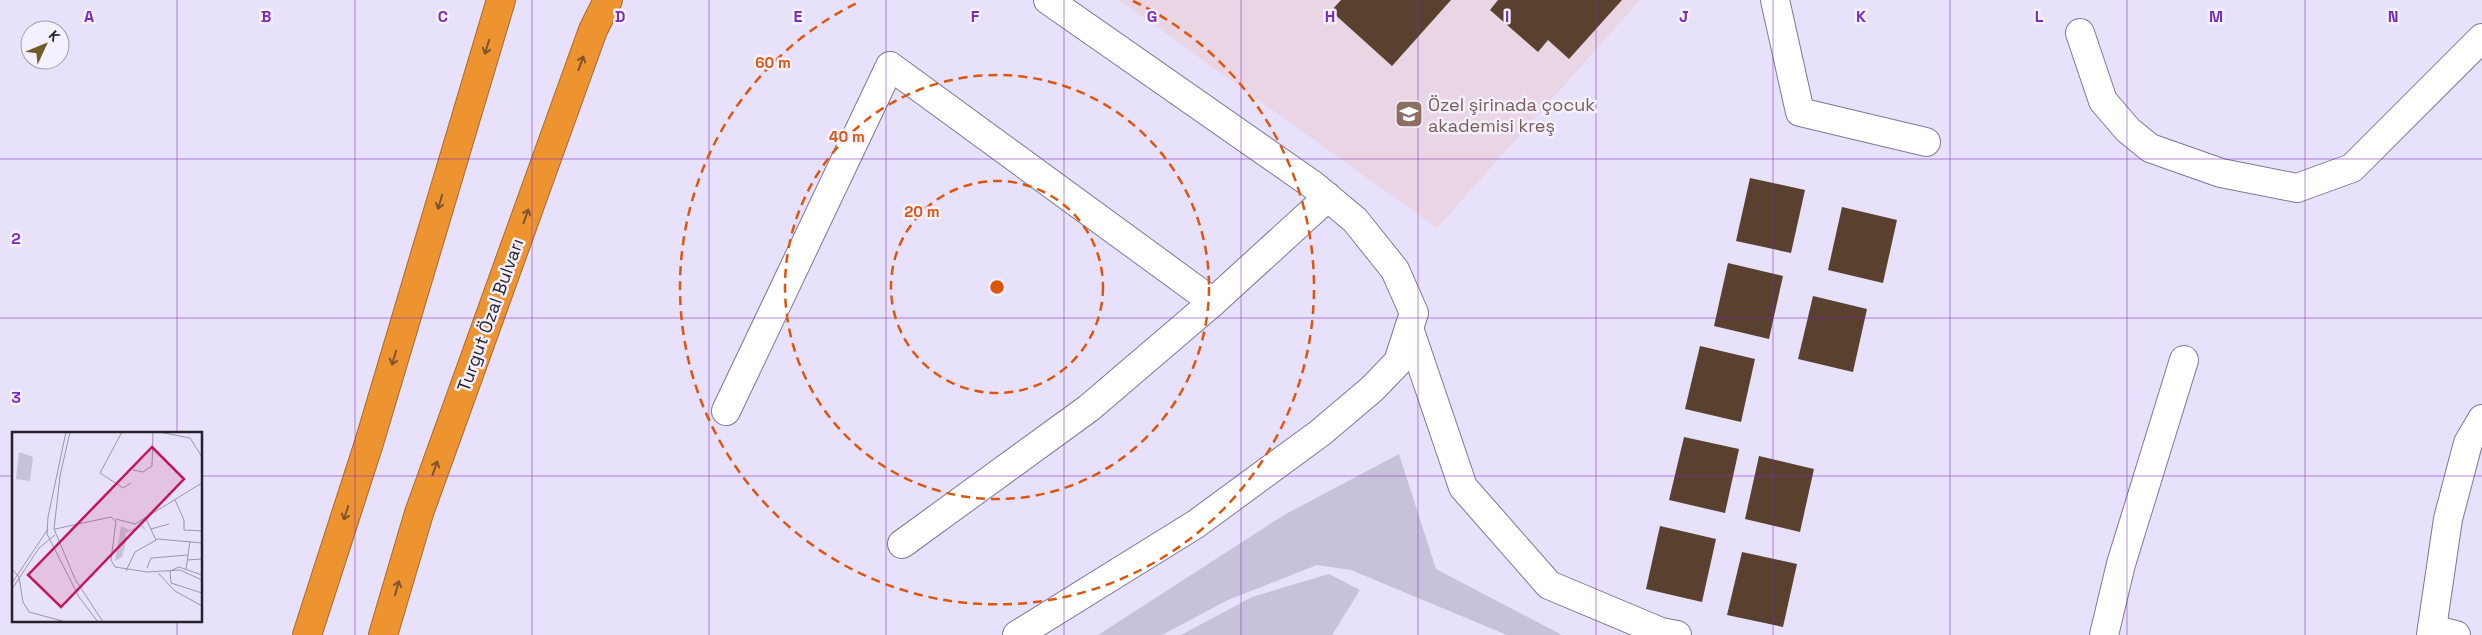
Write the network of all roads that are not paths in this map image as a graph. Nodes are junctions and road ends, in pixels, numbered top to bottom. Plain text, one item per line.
1 (502, 0) edge
2 (608, 0) edge
3 (1048, 0) edge
4 (1775, 0) edge
5 (2080, 33) dead end
6 (2482, 38) edge
7 (1926, 142) dead end
8 (1328, 197) junction
9 (1212, 302) junction
10 (1409, 328) junction
11 (2184, 360) dead end
12 (726, 411) dead end
13 (2482, 419) edge
14 (2472, 476) edge
15 (902, 544) dead end
16 (2439, 633) edge
17 (307, 635) edge
18 (383, 635) edge
19 (1017, 635) edge
20 (1677, 635) edge
21 (2104, 635) edge

1 -> 17 highway
18 -> 2 highway, Turgut Özal Bulvarı
3 - 8 street
4 - 7 street
5 - 6 street
8 - 9 street
8 - 10 street
9 - 12 street
9 - 15 street
10 - 19 street
10 - 20 street
11 - 21 street
13 - 14 street
14 - 16 street

